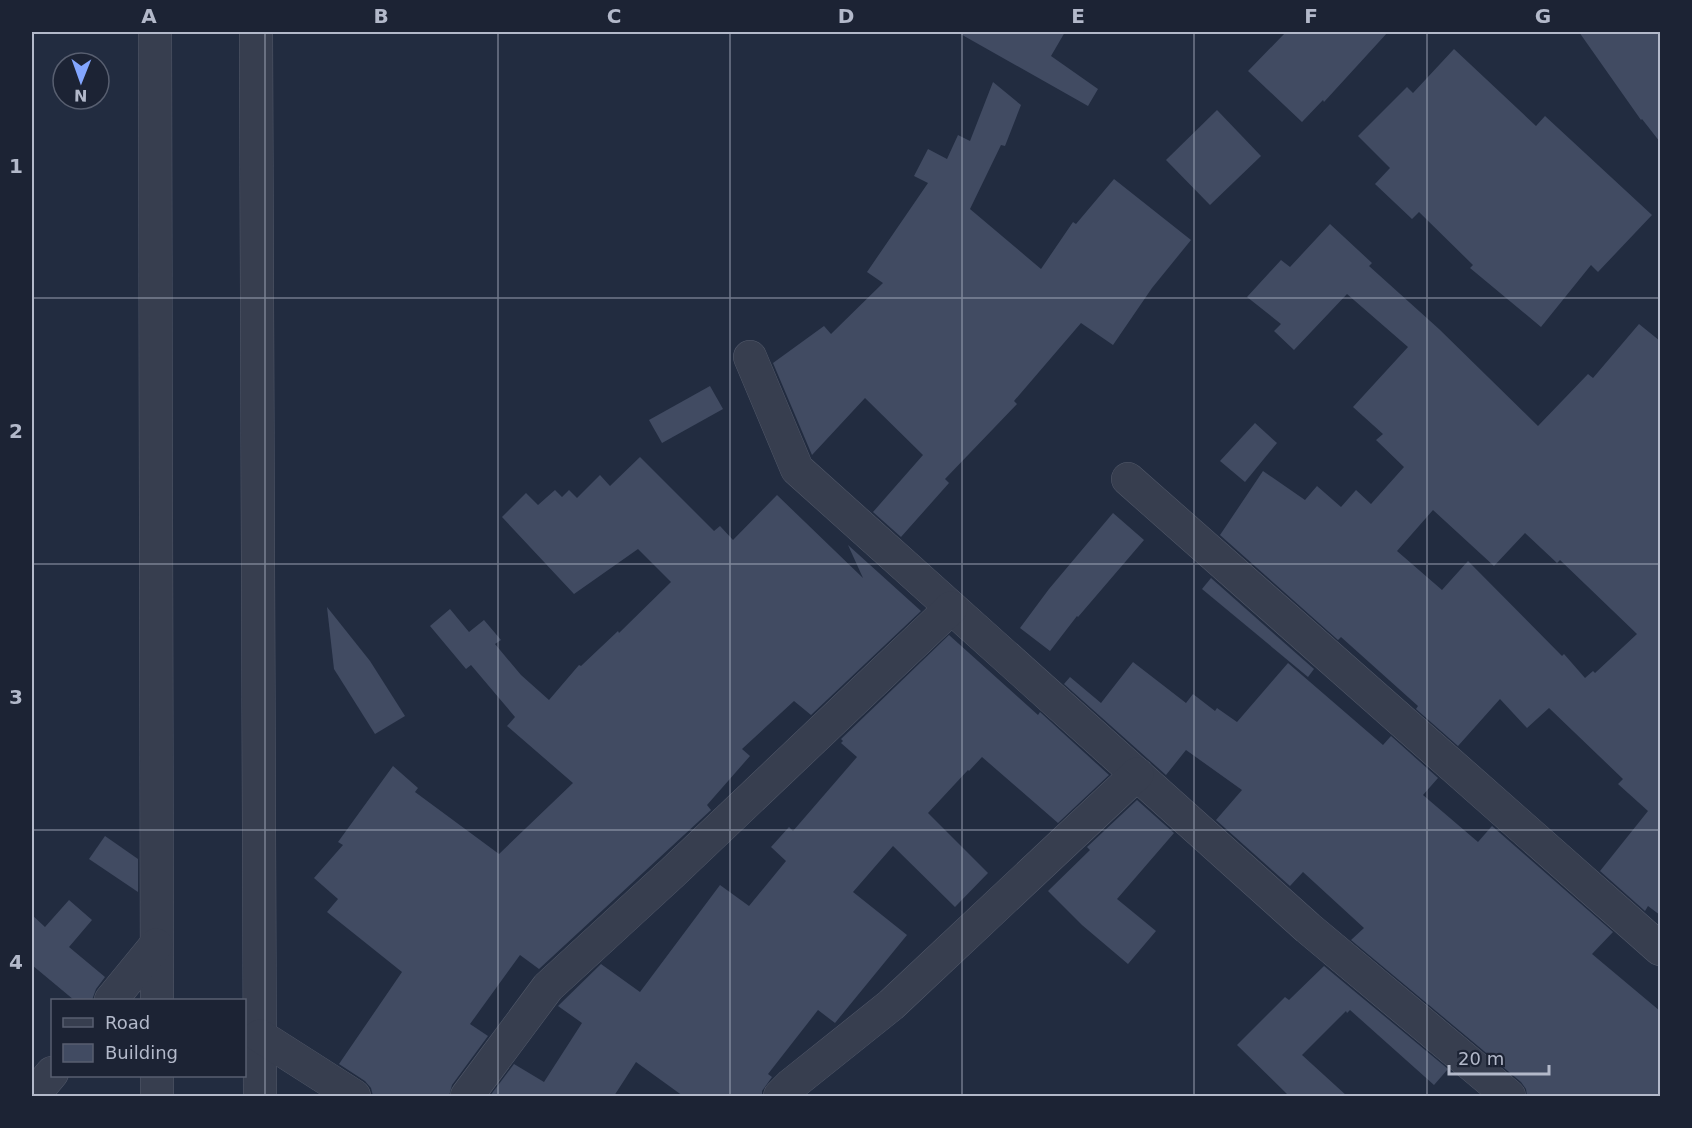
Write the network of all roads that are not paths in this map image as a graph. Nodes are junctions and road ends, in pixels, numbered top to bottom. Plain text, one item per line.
1 (154, 32) edge
2 (256, 32) edge
3 (750, 357) dead end
4 (1128, 479) dead end
5 (951, 608) junction
6 (1137, 774) junction
7 (156, 945) junction
8 (1660, 949) edge
9 (112, 999) edge
10 (157, 999) edge
11 (260, 1036) junction
12 (51, 1074) edge
13 (157, 1077) edge
14 (33, 1096) edge
15 (157, 1096) edge
16 (260, 1096) edge
17 (354, 1096) edge
18 (467, 1096) edge
19 (780, 1096) edge
20 (1509, 1096) edge

1 - 7 street
2 - 11 street
3 - 5 street
4 - 8 street
5 - 6 street
5 - 18 street
6 - 19 street
6 - 20 street
7 - 9 street
7 - 10 street
11 - 16 street
11 - 17 street
12 - 14 street
13 - 15 street

